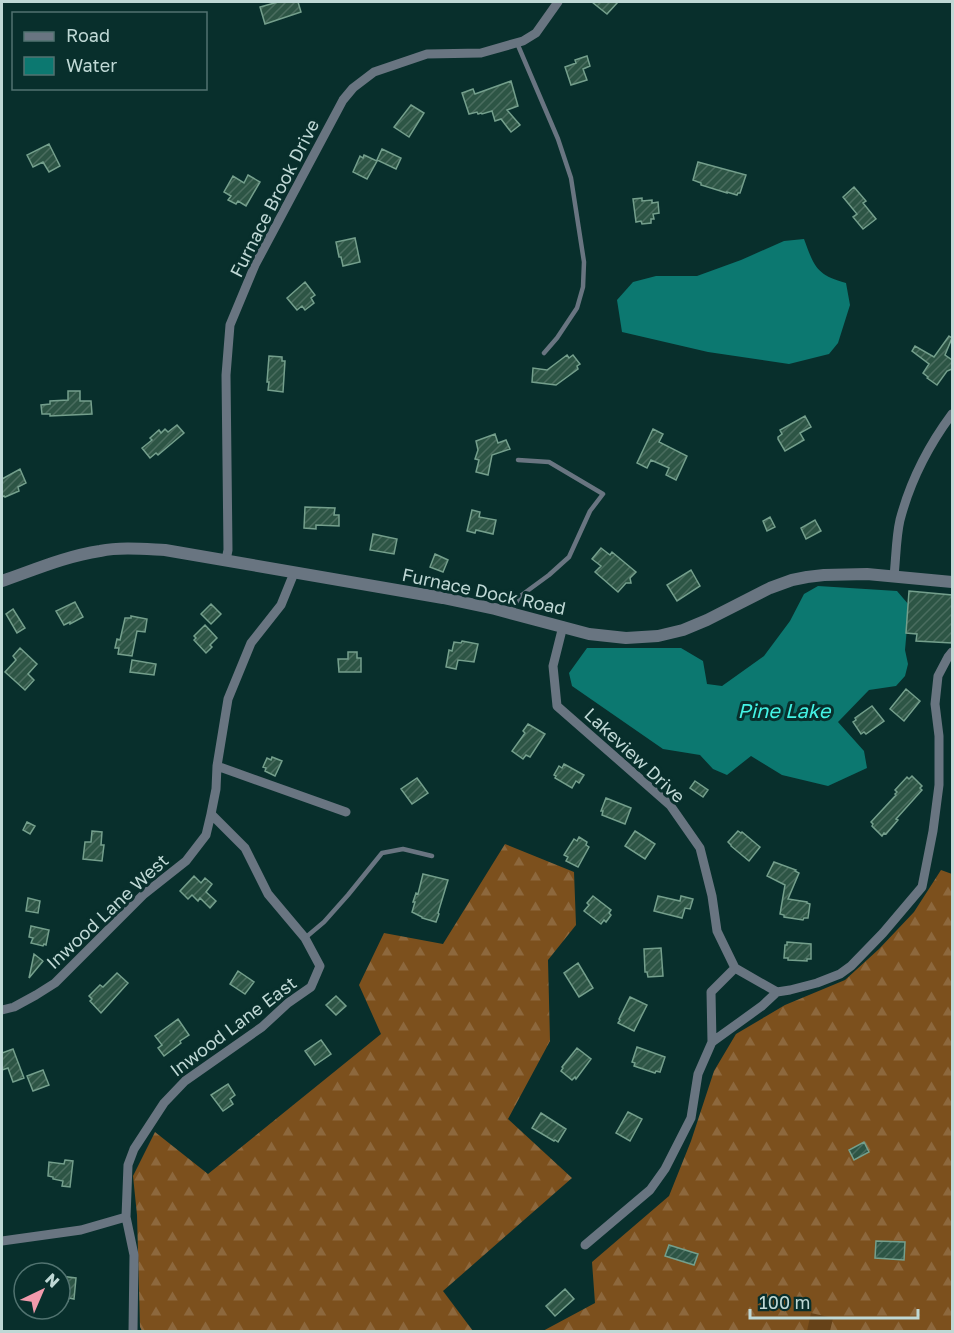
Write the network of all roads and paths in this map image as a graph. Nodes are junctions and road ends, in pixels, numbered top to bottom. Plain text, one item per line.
1 (558, 2) edge
2 (517, 42) junction
3 (544, 353) dead end
4 (952, 414) edge
5 (518, 460) dead end
6 (226, 560) junction
7 (294, 573) junction
8 (894, 576) junction
9 (2, 581) edge
10 (952, 582) edge
11 (511, 614) junction
12 (563, 626) junction
13 (952, 652) edge
14 (217, 766) junction
15 (346, 812) dead end
16 (211, 814) junction
17 (432, 856) dead end
18 (305, 938) junction
19 (735, 968) junction
20 (777, 992) junction
21 (2, 1010) edge
22 (712, 1042) junction
23 (126, 1217) junction
24 (2, 1241) edge
25 (585, 1245) dead end
26 (133, 1332) edge

1 - 2 street, Furnace Brook Drive
2 - 3 lane
2 - 6 street, Furnace Brook Drive
4 - 8 street
5 - 11 lane
6 - 7 street, Furnace Dock Road
6 - 9 street, Furnace Dock Road
7 - 11 street, Furnace Dock Road
7 - 14 street
8 - 10 street, Furnace Dock Road
8 - 12 street, Furnace Dock Road
11 - 12 street, Furnace Dock Road
12 - 19 street, Lakeview Drive
13 - 20 street
14 - 15 street
14 - 16 street
16 - 18 street, Inwood Lane East
16 - 21 street, Inwood Lane West
17 - 18 lane
18 - 23 street, Inwood Lane East
19 - 20 street
19 - 22 street
20 - 22 street
22 - 25 street
23 - 24 street
23 - 26 street, Inwood Lane East

